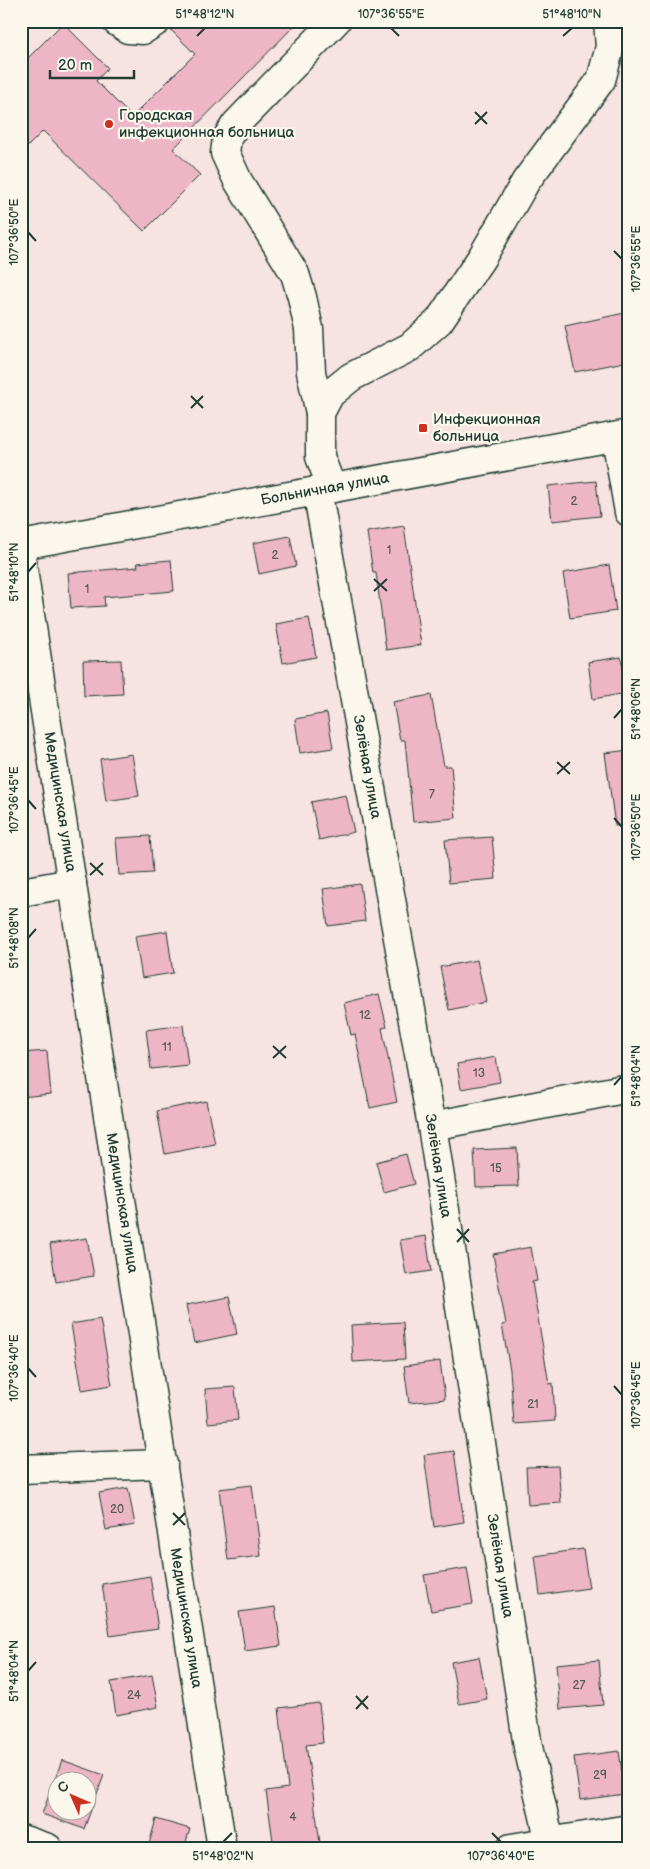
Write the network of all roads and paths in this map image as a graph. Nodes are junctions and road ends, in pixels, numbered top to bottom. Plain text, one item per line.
1 (116, 21) edge
2 (157, 21) edge
3 (336, 21) edge
4 (608, 21) edge
5 (320, 413) junction
6 (622, 436) edge
7 (324, 489) junction
8 (629, 512) edge
9 (21, 545) edge
10 (21, 557) edge
11 (72, 883) junction
12 (21, 892) edge
13 (629, 1088) edge
14 (432, 1126) junction
15 (163, 1464) junction
16 (21, 1469) edge
17 (629, 1829) edge
18 (21, 1839) edge
19 (550, 1842) junction
20 (48, 1848) edge
21 (222, 1848) edge
22 (511, 1848) edge

1 - 2 street
3 - 5 street, Зелёная улица
4 - 5 street
5 - 7 street, Зелёная улица
6 - 7 street, Больничная улица
6 - 8 street
7 - 9 street, Больничная улица
7 - 14 street, Зелёная улица
10 - 11 street, Медицинская улица
11 - 12 street
11 - 15 street, Медицинская улица
13 - 14 street
14 - 19 street, Зелёная улица
15 - 16 street
15 - 21 street, Медицинская улица
17 - 19 street
18 - 20 street
19 - 22 street

